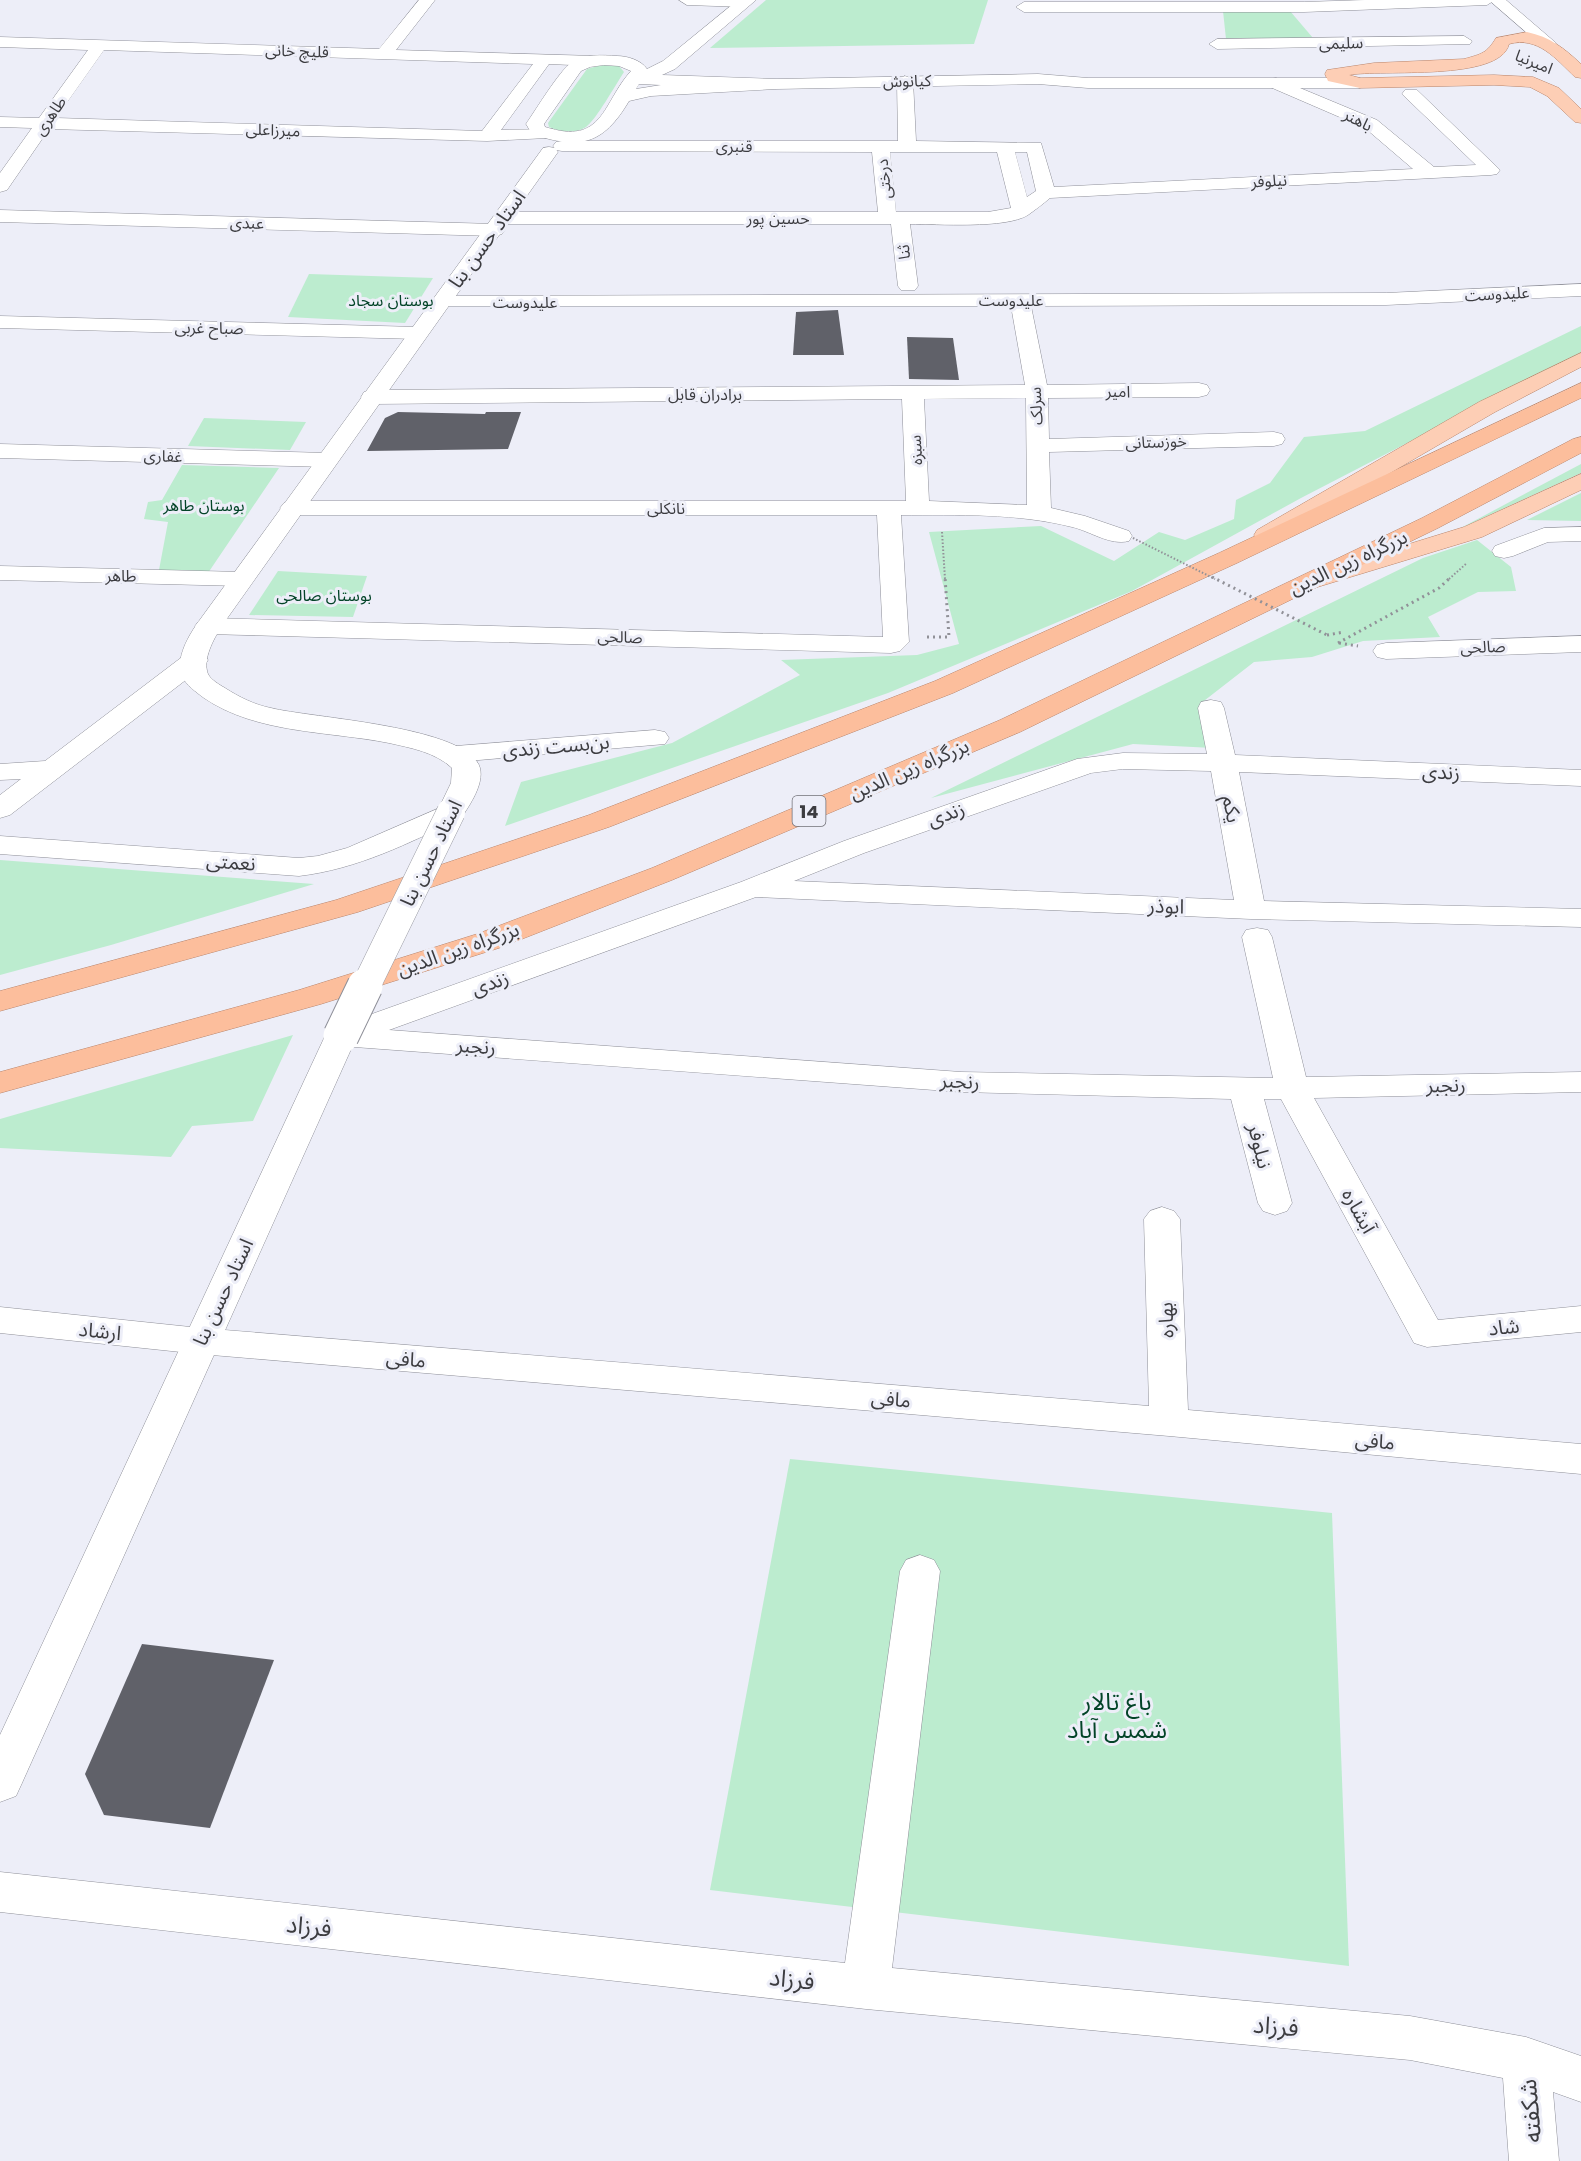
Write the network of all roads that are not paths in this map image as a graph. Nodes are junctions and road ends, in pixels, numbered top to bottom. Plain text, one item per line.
1 (427, 0) edge
2 (687, 0) edge
3 (1486, 0) edge
4 (1497, 0) edge
5 (746, 1) edge
6 (1210, 3) edge
7 (1301, 4) edge
8 (1024, 7) dead end
9 (1464, 41) dead end
10 (0, 42) edge
11 (1333, 43) junction
12 (1548, 43) junction
13 (1218, 44) junction
14 (99, 45) junction
15 (1501, 45) junction
16 (685, 53) junction
17 (384, 54) junction
18 (1520, 56) dead end
19 (1564, 57) junction
20 (545, 59) junction
21 (599, 60) junction
22 (1225, 62) dead end
23 (1581, 63) edge
24 (1560, 72) edge
25 (1361, 75) junction
26 (634, 77) junction
27 (1038, 79) junction
28 (905, 81) junction
29 (1276, 83) junction
30 (776, 84) junction
31 (1407, 88) junction
32 (1581, 91) edge
33 (622, 97) junction
34 (1581, 118) edge
35 (0, 122) edge
36 (45, 123) junction
37 (487, 136) junction
38 (552, 144) junction
39 (881, 147) junction
40 (907, 147) junction
41 (1005, 147) junction
42 (1429, 174) junction
43 (0, 186) edge
44 (1046, 193) junction
45 (1021, 211) junction
46 (893, 215) junction
47 (0, 216) edge
48 (499, 224) junction
49 (908, 286) dead end
50 (1581, 290) edge
51 (1020, 300) junction
52 (441, 302) junction
53 (0, 322) edge
54 (418, 333) junction
55 (1581, 359) edge
56 (1199, 390) dead end
57 (1581, 390) edge
58 (1037, 392) junction
59 (913, 393) junction
60 (372, 397) junction
61 (1275, 439) dead end
62 (1581, 444) edge
63 (1038, 446) junction
64 (0, 452) edge
65 (327, 460) junction
66 (1581, 481) edge
67 (292, 508) junction
68 (889, 508) junction
69 (929, 508) junction
70 (1039, 513) junction
71 (1581, 534) edge
72 (1126, 537) road end
73 (1504, 551) road end
74 (1228, 558) junction
75 (0, 573) edge
76 (242, 579) junction
77 (1295, 587) junction
78 (208, 626) junction
79 (1581, 644) edge
80 (1386, 651) dead end
81 (195, 660) junction
82 (1211, 708) dead end
83 (655, 738) dead end
84 (456, 754) junction
85 (1223, 763) junction
86 (53, 769) junction
87 (0, 772) edge
88 (1581, 778) edge
89 (0, 809) edge
90 (451, 812) junction
91 (0, 844) edge
92 (752, 888) junction
93 (1581, 918) edge
94 (1254, 923) junction
95 (0, 1001) edge
96 (341, 1036) junction
97 (0, 1083) edge
98 (1292, 1088) junction
99 (1574, 1088) edge
100 (1245, 1089) junction
101 (1275, 1203) dead end
102 (1162, 1219) dead end
103 (1581, 1319) edge
104 (0, 1320) edge
105 (1427, 1335) joint
106 (200, 1341) junction
107 (1169, 1422) junction
108 (1581, 1460) edge
109 (920, 1571) dead end
110 (0, 1783) edge
111 (0, 1892) edge
112 (866, 1987) junction
113 (1526, 2060) junction
114 (1581, 2079) edge
115 (1534, 2161) edge

1 - 17 street
2 - 5 street
3 - 7 street
3 - 15 street, امیرنیا
4 - 12 street, امیرنیا
5 - 16 street
6 - 7 street
6 - 8 street
6 - 13 street
7 - 11 street
9 - 11 street, سلیمی
10 - 14 street, قلیچ خانی
11 - 13 street, سلیمی
12 - 15 main road
12 - 19 main road, امیرنیا
13 - 22 street
14 - 17 street, قلیچ خانی
14 - 36 street, طاهری
15 - 18 main road, امیرنیا
15 - 25 main road
16 - 21 street
16 - 26 street
17 - 20 street, قلیچ خانی
19 - 23 main road
19 - 24 main road, امیرنیا
20 - 21 street, قلیچ خانی
20 - 37 street
21 - 26 street
21 - 38 street
24 - 31 main road
24 - 32 main road, امیرنیا
25 - 27 street
25 - 29 street
25 - 31 main road
26 - 30 street, کیانوش
26 - 33 street
27 - 28 street, کیانوش
27 - 29 street
28 - 30 street, کیانوش
28 - 40 street
29 - 42 street, باهنر
30 - 33 street, کیانوش
31 - 34 main road
31 - 42 street, نیلوفر
33 - 38 street
35 - 36 street, میرزاعلی
36 - 37 street, میرزاعلی
36 - 43 street, طاهری
37 - 38 street, میرزاعلی
38 - 39 street, قنبری
38 - 48 street, استاد حسن بنا
39 - 40 street, قنبری
39 - 46 street, درختی
40 - 41 street, قنبری
41 - 44 street, قنبری
41 - 45 street
42 - 44 street, نیلوفر
44 - 45 street, حسین پور
45 - 46 street, حسین پور
46 - 48 street, حسین پور
46 - 49 street, ثنا
47 - 48 street, عبدی
48 - 52 street, استاد حسن بنا
50 - 51 street, علیدوست
51 - 52 street, علیدوست
51 - 58 street, سرلک
52 - 54 street, استاد حسن بنا
53 - 54 street, صباح غربی
54 - 60 street, استاد حسن بنا
55 - 74 main road
56 - 58 street, امیر
57 - 74 highway
58 - 59 street, برادران قابل
58 - 63 street, سرلک
59 - 60 street, برادران قابل
59 - 69 street, سبزه
60 - 65 street, استاد حسن بنا
61 - 63 street, خوزستانی
62 - 77 highway, بزرگراه زین الدین / 14
63 - 70 street, سرلک
64 - 65 street, غفاری
65 - 67 street, استاد حسن بنا
66 - 77 main road
67 - 68 street, نانکلی
67 - 76 street, استاد حسن بنا
68 - 69 street, نانکلی
68 - 78 street, صالحی
69 - 70 street, نانکلی
70 - 72 street, نانکلی
71 - 73 street
74 - 95 highway
75 - 76 street, طاهر
76 - 78 street, استاد حسن بنا
77 - 97 highway, بزرگراه زین الدین / 14
78 - 81 street, استاد حسن بنا
79 - 80 street, صالحی
81 - 84 street
81 - 86 street
82 - 85 street, یکم
83 - 84 street, بن‌بست زندی
84 - 90 street, استاد حسن بنا
85 - 88 street, زندی
85 - 92 street, زندی
85 - 94 street, یکم
86 - 87 street
86 - 89 street
90 - 91 street, نعمتی
90 - 96 street, استاد حسن بنا, bridge
92 - 94 street, ابوذر
92 - 96 street, زندی
93 - 94 street, ابوذر
94 - 98 street, یکم
96 - 100 street, رنجبر
96 - 106 street, استاد حسن بنا
98 - 99 street, رنجبر
98 - 100 street, رنجبر
98 - 105 street, آبشاره
100 - 101 street, نیلوفر
102 - 107 street, بهاره
103 - 105 street, شاد
104 - 106 street, ارشاد
106 - 107 street, مافی
106 - 110 street, استاد حسن بنا
107 - 108 street, مافی
109 - 112 street
111 - 112 street, فرزاد
112 - 113 street, فرزاد
113 - 114 street, فرزاد
113 - 115 street, شکفته

